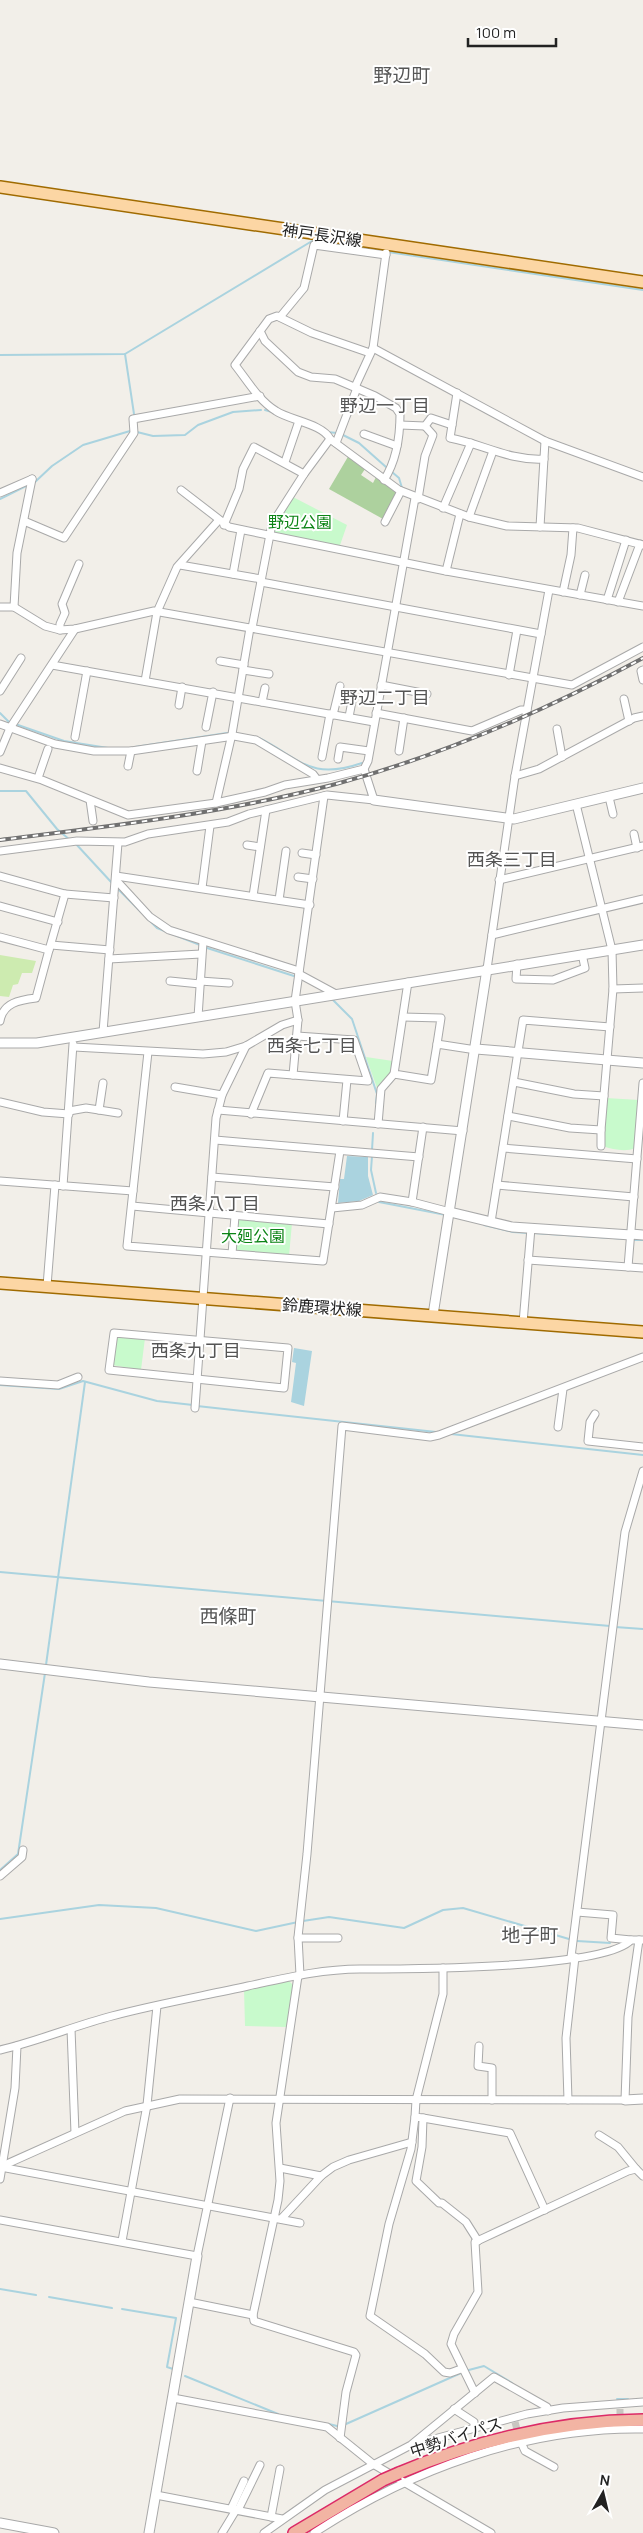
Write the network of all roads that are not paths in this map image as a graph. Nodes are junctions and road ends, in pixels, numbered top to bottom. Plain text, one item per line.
1 (0, 187) edge
2 (387, 250) junction
3 (643, 282) edge
4 (280, 317) junction
5 (260, 331) junction
6 (371, 350) junction
7 (356, 388) junction
8 (458, 393) junction
9 (260, 396) junction
10 (300, 421) junction
11 (452, 424) junction
12 (400, 425) junction
13 (425, 426) junction
14 (364, 434) dead end
15 (333, 441) junction
16 (545, 441) junction
17 (471, 443) junction
18 (397, 446) junction
19 (493, 451) junction
20 (544, 459) junction
21 (285, 462) junction
22 (304, 474) junction
23 (643, 477) edge
24 (384, 480) junction
25 (182, 490) dead end
26 (401, 491) junction
27 (0, 493) edge
28 (416, 498) junction
29 (443, 508) junction
30 (460, 514) junction
31 (468, 517) junction
32 (24, 521) junction
33 (385, 522) dead end
34 (221, 523) junction
35 (540, 527) junction
36 (572, 528) junction
37 (241, 530) junction
38 (270, 537) junction
39 (626, 540) junction
40 (642, 544) edge
41 (403, 562) junction
42 (79, 564) dead end
43 (180, 565) junction
44 (446, 571) junction
45 (233, 574) junction
46 (585, 575) dead end
47 (261, 581) junction
48 (549, 590) junction
49 (563, 592) junction
50 (580, 595) junction
51 (607, 600) junction
52 (618, 602) junction
53 (0, 606) edge
54 (14, 606) junction
55 (643, 606) edge
56 (395, 607) junction
57 (157, 612) junction
58 (251, 628) junction
59 (60, 630) junction
60 (75, 630) junction
61 (517, 630) junction
62 (541, 634) junction
63 (643, 647) edge
64 (387, 652) junction
65 (21, 658) dead end
66 (220, 660) dead end
67 (52, 665) junction
68 (244, 668) junction
69 (643, 670) edge
70 (87, 671) junction
71 (269, 674) dead end
72 (509, 675) junction
73 (533, 679) junction
74 (643, 680) edge
75 (145, 681) junction
76 (340, 686) dead end
77 (381, 686) junction
78 (182, 687) junction
79 (265, 688) dead end
80 (0, 691) edge
81 (213, 692) junction
82 (427, 694) dead end
83 (239, 697) junction
84 (624, 699) dead end
85 (352, 701) dead end
86 (262, 702) junction
87 (179, 705) dead end
88 (527, 710) junction
89 (376, 714) junction
90 (332, 715) junction
91 (643, 716) edge
92 (348, 717) junction
93 (0, 718) edge
94 (404, 718) junction
95 (629, 720) junction
96 (374, 722) junction
97 (5, 726) edge
98 (206, 727) dead end
99 (557, 729) dead end
100 (230, 736) junction
101 (75, 737) dead end
102 (202, 741) junction
103 (48, 750) dead end
104 (131, 751) junction
105 (369, 751) junction
106 (399, 751) dead end
107 (0, 752) edge
108 (322, 757) dead end
109 (562, 757) junction
110 (338, 759) dead end
111 (128, 766) dead end
112 (0, 768) edge
113 (364, 769) junction
114 (197, 771) dead end
115 (515, 776) junction
116 (38, 778) junction
117 (316, 778) junction
118 (643, 788) edge
119 (324, 796) junction
120 (609, 797) junction
121 (90, 800) junction
122 (374, 800) junction
123 (216, 803) junction
124 (576, 804) junction
125 (266, 810) junction
126 (613, 814) dead end
127 (509, 819) junction
128 (93, 821) dead end
129 (210, 826) junction
130 (634, 834) dead end
131 (118, 843) junction
132 (247, 845) dead end
133 (260, 847) junction
134 (640, 847) edge
135 (0, 850) edge
136 (286, 850) dead end
137 (302, 853) dead end
138 (316, 855) junction
139 (590, 859) junction
140 (0, 876) edge
141 (298, 877) dead end
142 (313, 879) junction
143 (500, 880) junction
144 (115, 882) junction
145 (202, 888) junction
146 (66, 894) junction
147 (253, 896) junction
148 (114, 898) junction
149 (643, 899) edge
150 (279, 900) junction
151 (310, 905) junction
152 (0, 906) edge
153 (603, 909) junction
154 (58, 922) junction
155 (492, 935) junction
156 (0, 937) edge
157 (643, 945) edge
158 (50, 947) junction
159 (202, 948) junction
160 (110, 950) junction
161 (612, 950) junction
162 (582, 954) junction
163 (109, 959) junction
164 (517, 964) junction
165 (487, 970) junction
166 (299, 975) junction
167 (170, 981) dead end
168 (200, 982) junction
169 (408, 982) junction
170 (229, 983) dead end
171 (643, 988) edge
172 (613, 989) junction
173 (336, 994) junction
174 (295, 1001) junction
175 (198, 1017) junction
176 (403, 1017) junction
177 (298, 1020) junction
178 (0, 1021) edge
179 (610, 1027) junction
180 (103, 1032) junction
181 (297, 1036) junction
182 (73, 1037) junction
183 (0, 1043) edge
184 (437, 1044) junction
185 (246, 1046) junction
186 (74, 1048) junction
187 (476, 1050) junction
188 (148, 1052) junction
189 (518, 1053) junction
190 (607, 1060) junction
191 (643, 1063) edge
192 (394, 1074) junction
193 (293, 1075) junction
194 (347, 1080) junction
195 (514, 1082) junction
196 (103, 1083) dead end
197 (643, 1083) edge
198 (175, 1088) dead end
199 (222, 1096) junction
200 (604, 1096) junction
201 (0, 1102) edge
202 (99, 1110) junction
203 (218, 1110) junction
204 (69, 1112) junction
205 (118, 1113) dead end
206 (252, 1114) junction
207 (508, 1116) junction
208 (343, 1121) junction
209 (378, 1124) junction
210 (423, 1127) junction
211 (601, 1130) junction
212 (462, 1131) junction
213 (215, 1140) junction
214 (601, 1146) dead end
215 (503, 1148) junction
216 (340, 1150) junction
217 (419, 1157) junction
218 (637, 1159) junction
219 (212, 1177) junction
220 (0, 1181) edge
221 (55, 1185) junction
222 (497, 1185) junction
223 (63, 1186) junction
224 (335, 1187) junction
225 (133, 1191) junction
226 (634, 1197) junction
227 (412, 1202) junction
228 (132, 1206) junction
229 (332, 1208) junction
230 (210, 1213) junction
231 (235, 1216) junction
232 (449, 1216) junction
233 (491, 1222) junction
234 (329, 1224) junction
235 (530, 1232) junction
236 (643, 1234) edge
237 (631, 1237) junction
238 (208, 1252) junction
239 (232, 1254) junction
240 (528, 1260) junction
241 (628, 1267) junction
242 (643, 1268) edge
243 (0, 1282) edge
244 (47, 1286) junction
245 (204, 1298) junction
246 (432, 1315) junction
247 (523, 1323) junction
248 (643, 1332) edge
249 (201, 1340) junction
250 (643, 1358) edge
251 (78, 1377) dead end
252 (198, 1380) junction
253 (0, 1381) edge
254 (564, 1388) junction
255 (196, 1405) dead end
256 (595, 1414) dead end
257 (558, 1428) dead end
258 (643, 1447) edge
259 (643, 1471) edge
260 (0, 1664) edge
261 (321, 1697) junction
262 (601, 1721) junction
263 (643, 1725) edge
264 (24, 1850) dead end
265 (0, 1876) edge
266 (577, 1912) junction
267 (298, 1938) junction
268 (338, 1938) dead end
269 (631, 1940) junction
270 (640, 1942) edge
271 (573, 1957) junction
272 (443, 1968) junction
273 (299, 1976) junction
274 (157, 2006) junction
275 (71, 2029) junction
276 (17, 2046) junction
277 (479, 2046) dead end
278 (0, 2050) edge
279 (230, 2098) junction
280 (278, 2098) junction
281 (643, 2098) edge
282 (416, 2100) junction
283 (492, 2100) junction
284 (568, 2100) junction
285 (625, 2100) junction
286 (147, 2105) junction
287 (419, 2117) junction
288 (75, 2133) junction
289 (599, 2135) dead end
290 (412, 2142) junction
291 (0, 2167) edge
292 (280, 2168) junction
293 (636, 2169) junction
294 (321, 2176) junction
295 (643, 2176) edge
296 (0, 2178) edge
297 (131, 2190) junction
298 (208, 2205) junction
299 (545, 2210) junction
300 (279, 2217) junction
301 (0, 2220) edge
302 (300, 2222) dead end
303 (478, 2240) junction
304 (122, 2241) junction
305 (197, 2256) junction
306 (189, 2302) junction
307 (253, 2315) junction
308 (461, 2369) junction
309 (475, 2393) junction
310 (173, 2398) junction
311 (643, 2402) edge
312 (454, 2409) junction
313 (548, 2411) junction
314 (643, 2420) edge
315 (474, 2427) junction
316 (643, 2429) edge
317 (340, 2438) junction
318 (519, 2440) junction
319 (411, 2445) junction
320 (373, 2464) junction
321 (260, 2465) dead end
322 (554, 2467) dead end
323 (280, 2469) dead end
324 (402, 2478) junction
325 (244, 2481) dead end
326 (156, 2495) junction
327 (235, 2510) junction
328 (271, 2516) junction
329 (282, 2519) junction
330 (0, 2523) edge
331 (272, 2530) edge
332 (54, 2533) edge
333 (148, 2533) edge
334 (222, 2533) edge
335 (264, 2533) edge
336 (294, 2533) edge
337 (314, 2533) edge
338 (491, 2533) edge

1 - 2 main road, 神戸長沢線
2 - 3 main road, 神戸長沢線
2 - 4 street
2 - 6 street
4 - 5 street
4 - 6 street
5 - 7 street
5 - 9 street
6 - 7 street
6 - 8 street
7 - 12 street
7 - 15 street
8 - 11 street
8 - 16 street
9 - 10 street
9 - 32 street
10 - 15 street
10 - 21 street
11 - 13 street
11 - 17 street
12 - 13 street
12 - 18 street
13 - 28 street
14 - 18 street
15 - 22 street
15 - 24 street
16 - 20 street
16 - 23 street
17 - 19 street
17 - 29 street
18 - 24 street
19 - 20 street
19 - 31 street
20 - 35 street
21 - 22 street
21 - 34 street
22 - 38 street
24 - 26 street
25 - 34 street
26 - 28 street
26 - 33 street
27 - 32 street
28 - 29 street
28 - 41 street
29 - 30 street
30 - 31 street
30 - 44 street
31 - 35 street
32 - 54 street
34 - 37 street
34 - 43 street
35 - 36 street
36 - 39 street
36 - 49 street
37 - 38 street
37 - 45 street
38 - 41 street
38 - 47 street
39 - 40 street
39 - 51 street
40 - 52 street
41 - 44 street
41 - 56 street
42 - 59 street
43 - 45 street
43 - 57 street
44 - 48 street
45 - 47 street
46 - 50 street
47 - 56 street
47 - 58 street
48 - 49 street
48 - 62 street
49 - 50 street
50 - 51 street
51 - 52 street
52 - 55 street
53 - 54 street
54 - 59 street
56 - 61 street
56 - 64 street
57 - 58 street
57 - 60 street
57 - 75 street
58 - 64 street
58 - 68 street
59 - 60 street
60 - 67 street
61 - 62 street
61 - 72 street
62 - 73 street
63 - 73 street
64 - 72 street
64 - 77 street
65 - 80 street
66 - 68 street
67 - 70 street
67 - 97 street
68 - 71 street
68 - 83 street
69 - 74 street
70 - 75 street
70 - 101 street
72 - 73 street
73 - 88 street
75 - 78 street
76 - 90 street
77 - 82 street
77 - 89 street
78 - 81 street
78 - 87 street
79 - 86 street
81 - 83 street
81 - 98 street
83 - 86 street
83 - 100 street
84 - 95 street
85 - 92 street
86 - 90 street
88 - 94 street
88 - 115 street
89 - 94 street
89 - 96 street
90 - 92 street
90 - 108 street
91 - 95 street
92 - 96 street
93 - 97 street
94 - 106 street
95 - 109 street
96 - 105 street
97 - 104 street
97 - 107 street
99 - 109 street
100 - 102 street
100 - 117 street
100 - 123 street
102 - 104 street
102 - 114 street
103 - 116 street
104 - 111 street
105 - 110 street
105 - 113 street
109 - 115 street
112 - 116 street
113 - 117 street
113 - 122 street
115 - 127 street
116 - 121 street
117 - 123 street
118 - 120 street
119 - 122 street
119 - 125 street
119 - 138 street
120 - 124 street
120 - 126 street
121 - 123 street
121 - 128 street
122 - 127 street
124 - 127 street
124 - 139 street
125 - 129 street
125 - 133 street
127 - 143 street
129 - 131 street
129 - 145 street
130 - 134 street
131 - 135 street
131 - 144 street
132 - 133 street
133 - 147 street
134 - 139 street
136 - 150 street
137 - 138 street
138 - 142 street
139 - 143 street
139 - 153 street
140 - 146 street
141 - 142 street
142 - 151 street
143 - 155 street
144 - 145 street
144 - 148 street
144 - 159 street
145 - 147 street
146 - 148 street
146 - 154 street
147 - 150 street
148 - 160 street
149 - 153 street
150 - 151 street
151 - 166 street
152 - 154 street
153 - 155 street
153 - 161 street
154 - 158 street
155 - 165 street
156 - 158 street
157 - 161 street
158 - 160 street
158 - 178 street
159 - 163 street
159 - 166 street
159 - 168 street
160 - 163 street
161 - 162 street
161 - 172 street
162 - 164 street
162 - 164 street
163 - 180 street
164 - 165 street
165 - 169 street
165 - 187 street
166 - 173 street
166 - 174 street
167 - 168 street
168 - 170 street
168 - 175 street
169 - 173 street
169 - 176 street
171 - 172 street
172 - 179 street
173 - 174 street
174 - 175 street
174 - 177 street
175 - 180 street
176 - 184 street
176 - 192 street
177 - 181 street
177 - 185 street
179 - 189 street
179 - 190 street
180 - 182 street
181 - 193 street
181 - 194 street
182 - 183 street
182 - 186 street
184 - 187 street
184 - 192 street
185 - 188 street
185 - 199 street
186 - 188 street
186 - 204 street
187 - 189 street
187 - 212 street
188 - 225 street
189 - 190 street
189 - 195 street
190 - 191 street
190 - 200 street
192 - 209 street
193 - 194 street
193 - 206 street
194 - 208 street
195 - 200 street
195 - 207 street
196 - 202 street
197 - 218 street
198 - 199 street
199 - 203 street
200 - 211 street
201 - 204 street
202 - 204 street
202 - 205 street
203 - 206 street
203 - 213 street
204 - 223 street
206 - 208 street
207 - 211 street
207 - 215 street
208 - 209 street
209 - 210 street
210 - 212 street
210 - 217 street
211 - 214 street
212 - 232 street
213 - 216 street
213 - 219 street
215 - 218 street
215 - 222 street
216 - 217 street
216 - 224 street
217 - 227 street
218 - 226 street
219 - 224 street
219 - 230 street
220 - 221 street
221 - 223 street
221 - 244 street
222 - 226 street
222 - 233 street
223 - 225 street
224 - 229 street
225 - 228 street
226 - 237 street
227 - 229 street
227 - 232 street
228 - 230 street
228 - 238 street
229 - 234 street
230 - 231 street
230 - 238 street
231 - 234 street
231 - 239 street
232 - 233 street
232 - 246 street
233 - 235 street
234 - 239 street
235 - 237 street
235 - 240 street
236 - 237 street
237 - 241 street
238 - 239 street
238 - 245 street
240 - 241 street
240 - 247 street
241 - 242 street
243 - 244 main road, 鈴鹿環状線
244 - 245 main road, 鈴鹿環状線
245 - 246 main road, 鈴鹿環状線
245 - 249 street
246 - 247 main road, 鈴鹿環状線
247 - 248 main road, 鈴鹿環状線
249 - 252 street
249 - 252 street
249 - 252 street
250 - 254 street
251 - 253 street
252 - 255 street
254 - 257 street
254 - 261 street
256 - 258 street
259 - 262 street
260 - 261 street
261 - 262 street
261 - 267 street
262 - 263 street
262 - 266 street
264 - 265 street
266 - 269 street
266 - 271 street
267 - 268 street
267 - 273 street
269 - 270 street
269 - 271 street
270 - 285 street
271 - 272 street
271 - 284 street
272 - 273 street
272 - 282 street
273 - 274 street
273 - 280 street
274 - 275 street
274 - 286 street
275 - 276 street
275 - 288 street
276 - 278 street
276 - 291 street
277 - 283 street
279 - 280 street
279 - 286 street
279 - 298 street
280 - 282 street
280 - 292 street
281 - 285 street
282 - 283 street
282 - 287 street
283 - 284 street
284 - 285 street
286 - 288 street
286 - 297 street
287 - 290 street
287 - 299 street
287 - 303 street
288 - 291 street
289 - 293 street
290 - 294 street
290 - 308 street
291 - 296 street
291 - 297 street
292 - 294 street
292 - 300 street
293 - 295 street
293 - 299 street
294 - 300 street
297 - 298 street
297 - 304 street
298 - 300 street
298 - 305 street
299 - 303 street
300 - 302 street
300 - 307 street
301 - 304 street
303 - 308 street
304 - 305 street
305 - 306 street
306 - 307 street
306 - 310 street
307 - 317 street
308 - 309 street
309 - 312 street
309 - 313 street
310 - 317 street
310 - 326 street
311 - 313 street
312 - 315 street
312 - 319 street
313 - 315 street
314 - 324 highway, 中勢バイパス
315 - 319 street
316 - 318 street
317 - 320 street
318 - 322 street
318 - 324 street
319 - 320 street
320 - 324 street
320 - 329 street
321 - 327 street
323 - 328 street
324 - 336 highway, 中勢バイパス, bridge
324 - 337 street
324 - 338 street
325 - 327 street
326 - 327 street
326 - 333 street
327 - 328 street
327 - 334 street
328 - 329 street
329 - 331 street
330 - 332 street
331 - 335 street

